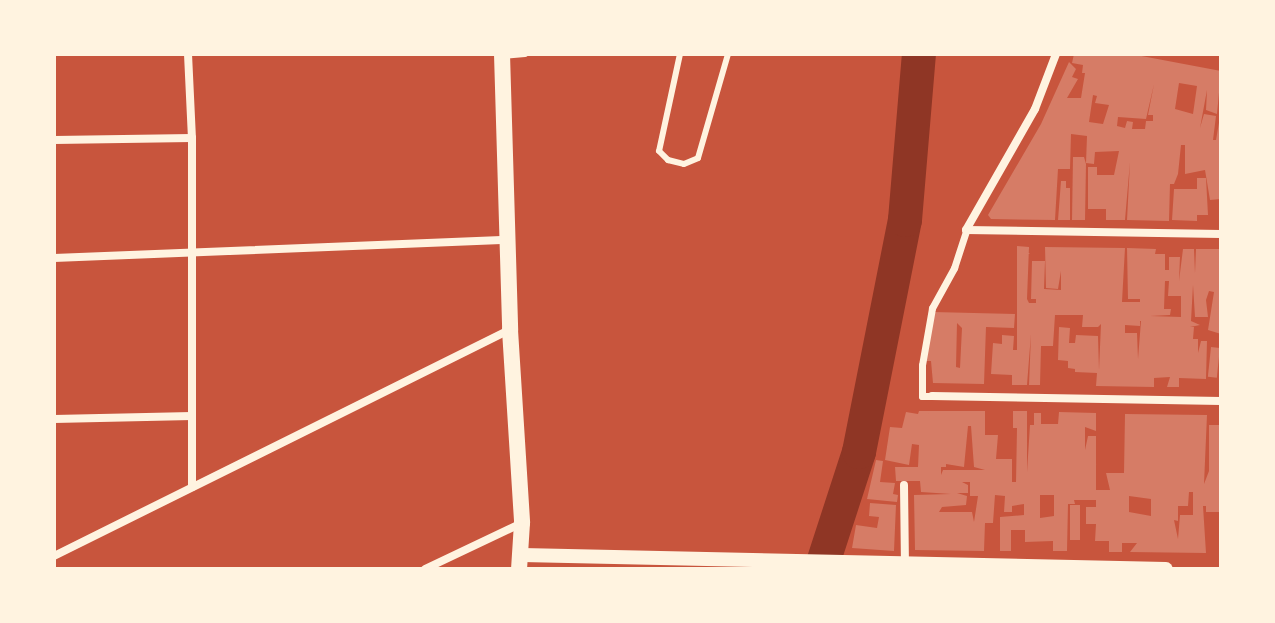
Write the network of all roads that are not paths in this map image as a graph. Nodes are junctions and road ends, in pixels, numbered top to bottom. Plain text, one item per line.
1 (188, 54) edge
2 (525, 54) edge
3 (680, 54) edge
4 (728, 54) edge
5 (1056, 54) edge
6 (502, 55) edge
7 (192, 138) junction
8 (54, 140) edge
9 (966, 230) junction
10 (1221, 234) edge
11 (508, 240) junction
12 (193, 255) junction
13 (54, 258) edge
14 (510, 330) junction
15 (927, 396) joint
16 (1221, 401) edge
17 (192, 416) junction
18 (54, 419) edge
19 (904, 485) dead end
20 (192, 487) junction
21 (522, 523) junction
22 (54, 556) edge
23 (520, 562) edge
24 (905, 563) junction
25 (879, 566) edge
26 (425, 569) edge
27 (1166, 569) edge

1 - 7 street
2 - 6 lane
3 - 4 lane
5 - 9 street
6 - 11 main road
7 - 8 street
7 - 12 street
9 - 10 street
9 - 15 street
11 - 12 street
11 - 14 main road
12 - 13 street
12 - 17 street
14 - 20 street
14 - 21 main road
15 - 16 street
17 - 18 street
17 - 20 street
19 - 24 street
20 - 22 street
21 - 23 main road
21 - 26 street
23 - 25 street
24 - 25 street
24 - 27 street

